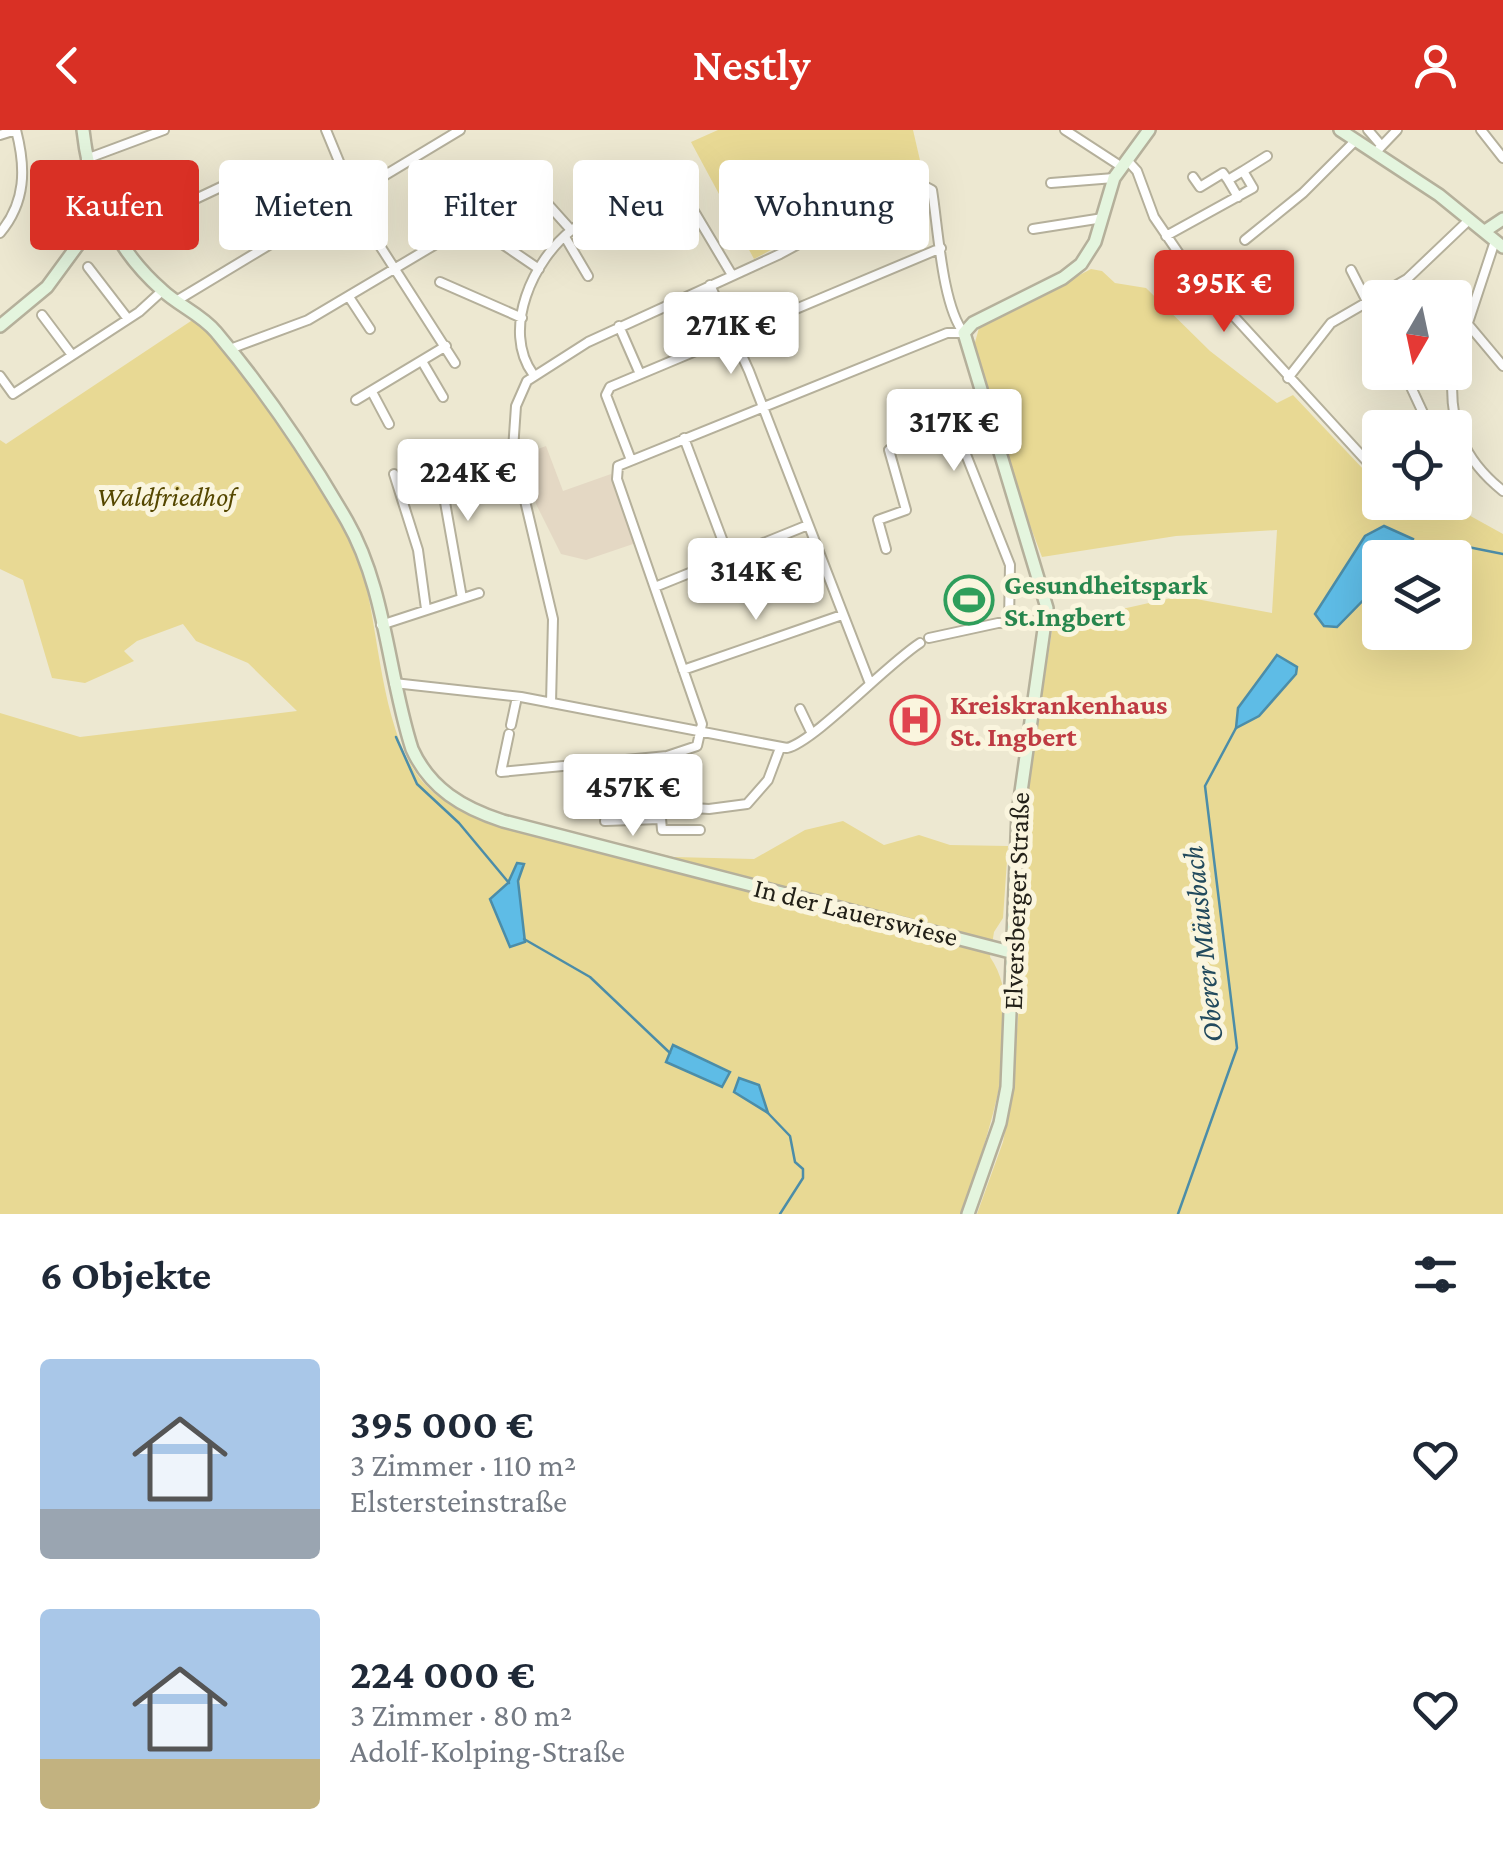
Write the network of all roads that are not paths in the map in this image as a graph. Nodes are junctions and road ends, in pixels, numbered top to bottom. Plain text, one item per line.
1 (16, 130) edge
2 (83, 130) edge
3 (164, 130) edge
4 (326, 130) edge
5 (460, 130) edge
6 (1065, 130) edge
7 (1149, 130) edge
8 (1340, 130) edge
9 (1368, 130) edge
10 (1397, 130) edge
11 (1481, 130) edge
12 (0, 135) edge
13 (1356, 140) junction
14 (1378, 148) junction
15 (1267, 156) dead end
16 (86, 158) joint
17 (1503, 158) edge
18 (337, 160) edge
19 (1121, 168) junction
20 (1243, 171) junction
21 (388, 173) edge
22 (1194, 178) dead end
23 (1228, 180) junction
24 (1052, 183) dead end
25 (1238, 197) junction
26 (553, 214) edge
27 (1103, 218) junction
28 (1470, 219) junction
29 (1503, 219) edge
30 (699, 222) edge
31 (1033, 230) dead end
32 (573, 231) edge
33 (1485, 232) junction
34 (0, 233) edge
35 (568, 234) junction
36 (1166, 236) junction
37 (1245, 240) dead end
38 (1499, 244) edge
39 (941, 248) junction
40 (74, 250) edge
41 (128, 250) edge
42 (259, 250) edge
43 (384, 250) edge
44 (428, 250) edge
45 (511, 250) edge
46 (88, 267) dead end
47 (539, 269) junction
48 (397, 270) junction
49 (1351, 270) dead end
50 (732, 275) junction
51 (588, 276) dead end
52 (1405, 280) edge
53 (440, 282) dead end
54 (710, 285) junction
55 (162, 291) junction
56 (1362, 292) edge
57 (349, 297) junction
58 (176, 300) junction
59 (1362, 305) edge
60 (1472, 309) edge
61 (42, 315) dead end
62 (522, 318) junction
63 (128, 319) junction
64 (0, 326) edge
65 (619, 326) junction
66 (370, 328) dead end
67 (1472, 330) edge
68 (964, 334) junction
69 (734, 335) junction
70 (446, 346) junction
71 (230, 349) junction
72 (72, 355) junction
73 (422, 363) junction
74 (455, 363) dead end
75 (1503, 366) edge
76 (533, 374) junction
77 (640, 374) junction
78 (0, 376) edge
79 (1288, 378) junction
80 (1453, 390) edge
81 (372, 392) junction
82 (443, 397) dead end
83 (356, 400) dead end
84 (762, 406) junction
85 (389, 424) dead end
86 (684, 438) junction
87 (1362, 456) edge
88 (438, 457) dead end
89 (631, 460) junction
90 (394, 474) dead end
91 (1503, 491) edge
92 (808, 525) junction
93 (886, 549) dead end
94 (728, 556) junction
95 (654, 587) junction
96 (479, 594) dead end
97 (462, 598) junction
98 (426, 609) junction
99 (842, 615) junction
100 (1046, 621) junction
101 (1009, 622) junction
102 (381, 624) junction
103 (683, 670) junction
104 (869, 681) junction
105 (394, 683) junction
106 (517, 697) junction
107 (551, 703) junction
108 (800, 710) dead end
109 (702, 732) junction
110 (812, 734) junction
111 (780, 748) junction
112 (659, 819) junction
113 (605, 820) dead end
114 (700, 830) dead end
115 (1014, 953) junction
116 (968, 1214) edge

1 - 12 street
1 - 34 street
2 - 16 street, In der Lauerswiese
3 - 16 street
4 - 18 street
5 - 21 street
6 - 19 street
7 - 19 street
8 - 13 street
9 - 14 street
10 - 14 street
11 - 17 street
13 - 14 street
13 - 37 street
14 - 28 street
15 - 20 street
19 - 24 street
19 - 27 street
19 - 36 street
20 - 23 street
20 - 25 street
22 - 23 street
23 - 25 street
25 - 36 street
26 - 35 street
27 - 31 street
27 - 68 street
28 - 33 street
28 - 52 street
29 - 33 street
30 - 50 street
32 - 35 street
33 - 38 street
35 - 47 street
35 - 51 street
36 - 79 street
38 - 60 street
39 - 50 street
39 - 68 street
39 - 69 street
40 - 64 street
41 - 55 street, In der Lauerswiese
42 - 58 street
43 - 48 street
44 - 48 street
45 - 47 street
46 - 63 street
47 - 62 street
48 - 57 street
48 - 70 street
49 - 56 street
50 - 54 street
53 - 62 street
54 - 65 street
54 - 69 street
55 - 58 street, In der Lauerswiese
55 - 63 street
57 - 66 street
57 - 71 street
58 - 71 street, In der Lauerswiese
59 - 79 street
61 - 72 street
62 - 76 street
63 - 72 street
65 - 76 street
65 - 77 street
67 - 75 street
68 - 84 street
68 - 100 street, Elversberger Straße
69 - 77 street
69 - 84 street
70 - 73 street
70 - 74 street
71 - 102 street, In der Lauerswiese
72 - 78 street
73 - 81 street
73 - 82 street
76 - 107 street
77 - 89 street
79 - 87 street
80 - 91 street
81 - 83 street
81 - 85 street
84 - 86 street
84 - 92 street
86 - 89 street
86 - 94 street
88 - 97 street
89 - 95 street
90 - 98 street
92 - 94 street
92 - 99 street
93 - 101 street
94 - 95 street
95 - 103 street
96 - 97 street
97 - 98 street
98 - 102 street
99 - 103 street
99 - 104 street
100 - 101 street
100 - 115 street, Elversberger Straße
101 - 104 street
102 - 105 street, In der Lauerswiese
103 - 109 street
104 - 110 street
105 - 106 street
105 - 115 street, In der Lauerswiese
106 - 107 street
106 - 109 street
107 - 109 street
108 - 110 street
109 - 111 street
110 - 111 street
111 - 112 street
112 - 113 street
112 - 114 street
115 - 116 street, Elversberger Straße

